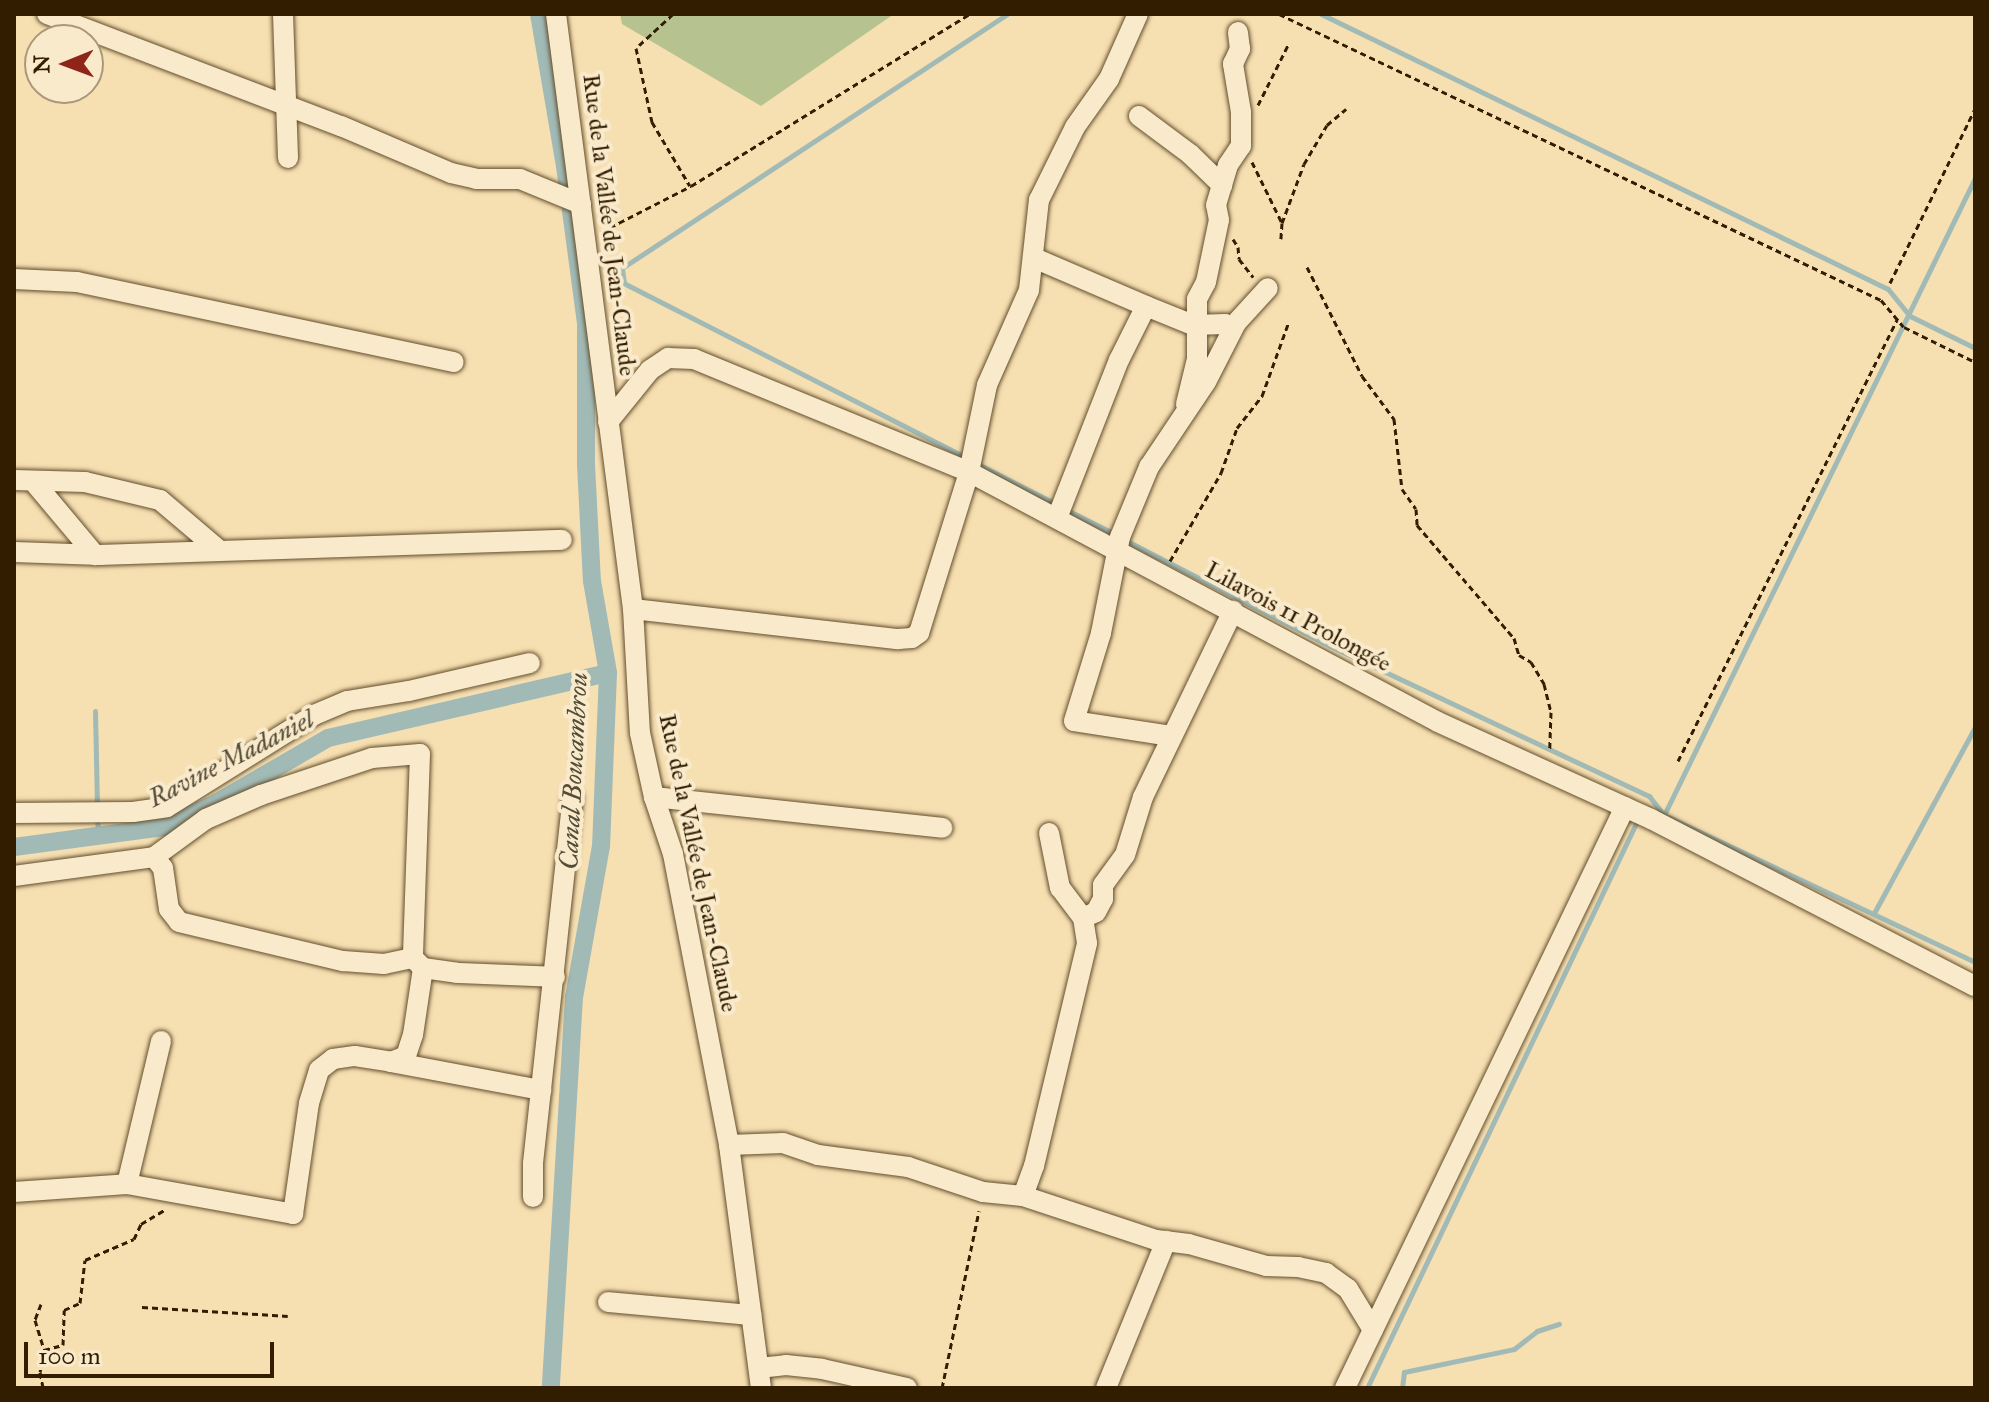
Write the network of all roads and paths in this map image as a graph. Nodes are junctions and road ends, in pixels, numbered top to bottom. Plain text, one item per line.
1 (47, 14) edge
2 (283, 14) edge
3 (556, 14) edge
4 (673, 14) edge
5 (969, 14) edge
6 (1138, 14) edge
7 (1279, 14) edge
8 (1238, 32) dead end
9 (1288, 45) dead end
10 (289, 107) junction
11 (1257, 108) dead end
12 (1346, 109) dead end
13 (1975, 109) edge
14 (1139, 116) dead end
15 (1241, 138) junction
16 (288, 158) dead end
17 (1222, 185) junction
18 (691, 186) junction
19 (581, 204) junction
20 (1219, 220) junction
21 (1282, 223) junction
22 (1281, 239) dead end
23 (585, 240) junction
24 (1034, 258) junction
25 (1307, 267) dead end
26 (14, 279) edge
27 (1890, 283) dead end
28 (1265, 290) joint
29 (1146, 306) junction
30 (1897, 319) junction
31 (1288, 324) dead end
32 (1196, 325) junction
33 (1232, 330) junction
34 (454, 362) dead end
35 (1975, 362) edge
36 (1182, 420) junction
37 (608, 422) junction
38 (969, 472) junction
39 (24, 480) edge
40 (1057, 518) junction
41 (562, 540) dead end
42 (219, 550) junction
43 (1117, 551) junction
44 (14, 552) edge
45 (95, 555) junction
46 (1163, 574) junction
47 (633, 609) junction
48 (1233, 611) junction
49 (530, 663) dead end
50 (1171, 736) junction
51 (1550, 750) dead end
52 (1678, 761) dead end
53 (573, 797) dead end
54 (654, 797) junction
55 (1625, 807) junction
56 (14, 813) edge
57 (942, 828) dead end
58 (1049, 833) dead end
59 (154, 857) junction
60 (14, 876) edge
61 (1083, 918) junction
62 (418, 963) junction
63 (555, 977) junction
64 (1975, 986) edge
65 (161, 1041) dead end
66 (391, 1062) junction
67 (541, 1090) junction
68 (729, 1145) junction
69 (127, 1184) junction
70 (14, 1192) edge
71 (983, 1192) junction
72 (189, 1193) junction
73 (1023, 1196) junction
74 (533, 1197) dead end
75 (1166, 1241) junction
76 (608, 1302) dead end
77 (41, 1304) dead end
78 (142, 1307) dead end
79 (751, 1315) junction
80 (288, 1316) dead end
81 (1373, 1330) junction
82 (44, 1350) junction
83 (760, 1378) edge
84 (43, 1388) edge
85 (907, 1388) edge
86 (942, 1388) edge
87 (1106, 1388) edge
88 (1345, 1388) edge

1 - 10 street
2 - 10 street
3 - 19 street, Rue de la Vallée de Jean-Claude
4 - 18 path
5 - 18 path
6 - 24 street
7 - 30 path
8 - 15 street
9 - 11 path
10 - 16 street
10 - 19 street
12 - 21 path
13 - 27 path
14 - 17 street
15 - 17 street
15 - 21 path
17 - 20 street
18 - 23 path
19 - 23 street, Rue de la Vallée de Jean-Claude
20 - 28 path
20 - 32 street
21 - 22 path
23 - 37 street, Rue de la Vallée de Jean-Claude
24 - 29 street
24 - 38 street
25 - 51 path
26 - 34 street
28 - 33 street
29 - 32 street
29 - 40 street
30 - 35 path
30 - 52 path
31 - 46 path
32 - 33 street
32 - 36 street
33 - 36 street
36 - 43 street
37 - 38 street, Lilavois 11 Prolongée
37 - 47 street, Rue de la Vallée de Jean-Claude
38 - 40 street, Lilavois 11 Prolongée
38 - 47 street
39 - 42 street
39 - 45 street
40 - 43 street, Lilavois 11 Prolongée
41 - 42 street
42 - 45 street
43 - 46 street, Lilavois 11 Prolongée
43 - 50 street
44 - 45 street
46 - 48 street, Lilavois 11 Prolongée
47 - 54 street, Rue de la Vallée de Jean-Claude
48 - 50 street
48 - 55 street, Lilavois 11 Prolongée
49 - 56 street
50 - 61 street
53 - 63 street
54 - 57 street
54 - 68 street, Rue de la Vallée de Jean-Claude
55 - 64 street, Lilavois 11 Prolongée
55 - 81 street
58 - 61 street
59 - 60 street
59 - 62 street
59 - 62 street
61 - 73 street
62 - 63 street
62 - 66 street
63 - 67 street
65 - 69 street
66 - 67 street
66 - 72 street
67 - 74 street
68 - 71 street
68 - 79 street, Rue de la Vallée de Jean-Claude
69 - 70 street
69 - 72 street
71 - 73 street
71 - 86 path
72 - 82 path
73 - 75 street
75 - 81 street
75 - 87 street
76 - 79 street
77 - 82 path
78 - 80 path
79 - 83 street, Rue de la Vallée de Jean-Claude
81 - 88 street
82 - 84 path
83 - 85 street

